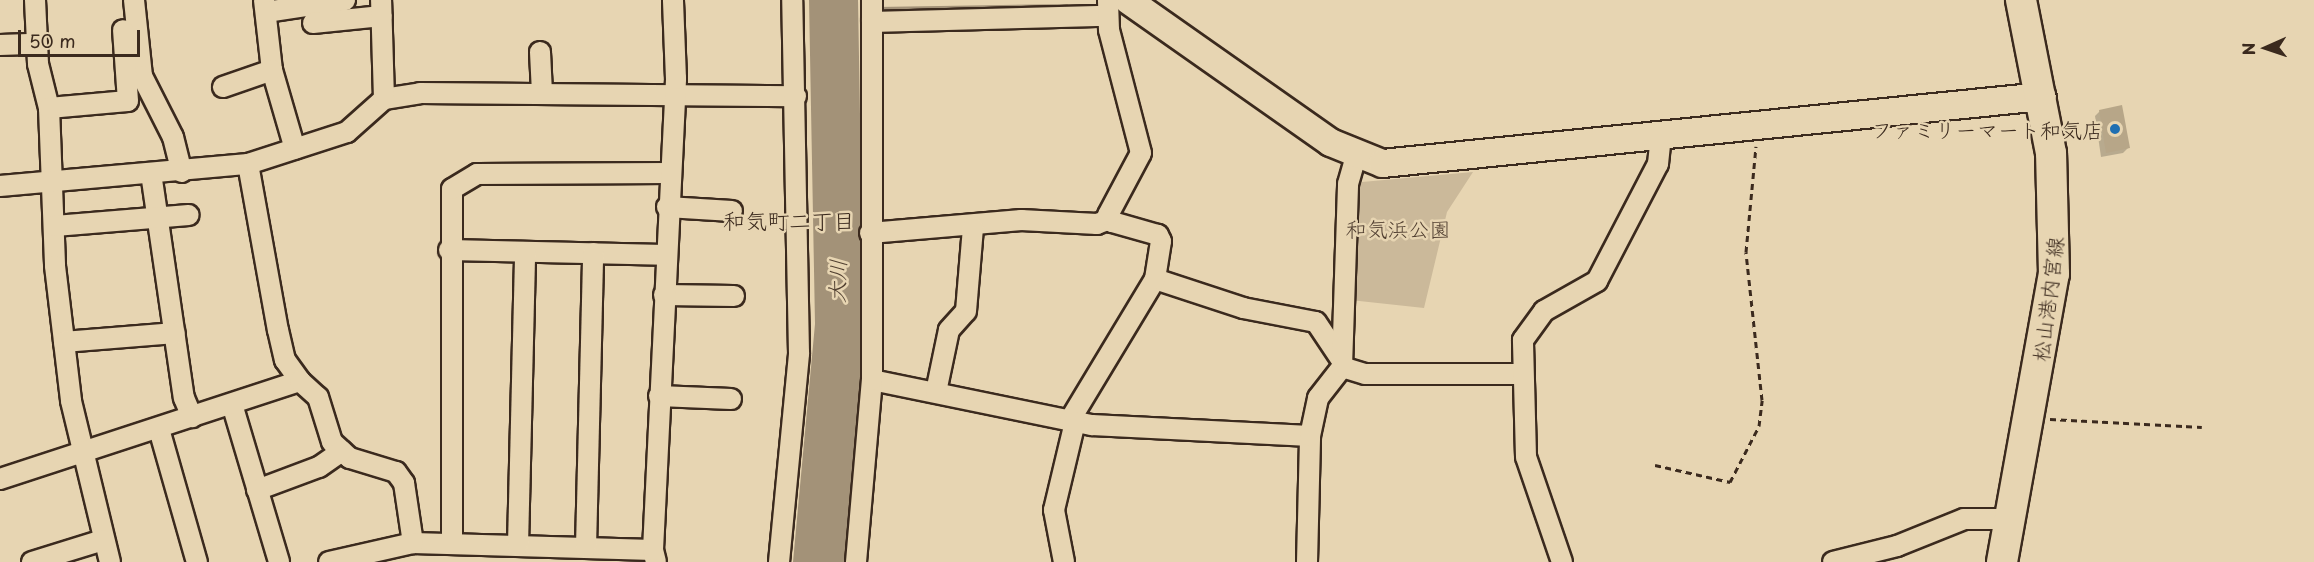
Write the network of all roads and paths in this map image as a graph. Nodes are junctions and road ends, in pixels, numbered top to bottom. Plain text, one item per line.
1 (35, 0) edge
2 (121, 0) edge
3 (134, 0) edge
4 (345, 0) edge
5 (673, 0) edge
6 (792, 0) edge
7 (1128, 0) edge
8 (2021, 0) edge
9 (265, 6) edge
10 (381, 8) edge
11 (1107, 8) edge
12 (872, 13) edge
13 (313, 23) dead end
14 (36, 44) junction
15 (0, 45) edge
16 (540, 52) dead end
17 (272, 70) junction
18 (223, 87) dead end
19 (542, 93) junction
20 (674, 94) junction
21 (796, 96) junction
22 (2042, 96) junction
23 (384, 99) junction
24 (49, 108) junction
25 (1759, 127) junction
26 (1661, 137) junction
27 (295, 149) junction
28 (1356, 156) junction
29 (248, 165) junction
30 (182, 172) junction
31 (151, 173) junction
32 (669, 173) junction
33 (53, 182) junction
34 (0, 186) edge
35 (667, 207) junction
36 (732, 211) dead end
37 (189, 215) dead end
38 (157, 216) junction
39 (1110, 219) junction
40 (55, 226) junction
41 (973, 227) junction
42 (870, 233) junction
43 (449, 250) junction
44 (525, 252) junction
45 (593, 254) junction
46 (665, 255) junction
47 (1155, 279) junction
48 (664, 295) junction
49 (734, 296) dead end
50 (1342, 311) junction
51 (1316, 322) junction
52 (175, 333) junction
53 (64, 342) junction
54 (1341, 363) junction
55 (1522, 374) junction
56 (872, 380) junction
57 (300, 381) junction
58 (936, 392) junction
59 (659, 396) junction
60 (731, 399) dead end
61 (232, 404) junction
62 (192, 417) junction
63 (2030, 417) junction
64 (1072, 421) junction
65 (2202, 427) dead end
66 (159, 429) junction
67 (1310, 436) junction
68 (342, 451) junction
69 (81, 455) junction
70 (1655, 465) dead end
71 (0, 479) edge
72 (257, 490) junction
73 (2010, 519) junction
74 (104, 540) junction
75 (414, 543) junction
76 (452, 543) junction
77 (518, 545) junction
78 (586, 547) junction
79 (378, 555) edge
80 (654, 556) edge
81 (32, 562) edge
82 (110, 562) edge
83 (197, 562) edge
84 (279, 562) edge
85 (329, 562) edge
86 (779, 562) edge
87 (856, 562) edge
88 (1064, 562) edge
89 (1307, 562) edge
90 (1562, 562) edge
91 (1833, 562) edge
92 (2002, 562) edge

1 - 14 street
2 - 24 street
3 - 30 street
4 - 9 street
5 - 20 street
6 - 21 street
7 - 28 street
8 - 22 main road, 松山港内宮線
9 - 17 street
10 - 13 street
10 - 23 street
11 - 12 street
11 - 39 street
12 - 42 street
14 - 15 street
14 - 24 street
16 - 19 street
17 - 18 street
17 - 27 street
19 - 20 street
19 - 23 street
20 - 21 street
20 - 32 street
21 - 86 street
22 - 25 street
22 - 63 main road, 松山港内宮線
23 - 27 street
24 - 33 street
25 - 26 street
25 - 70 path
26 - 28 street
26 - 55 street
27 - 29 street
28 - 50 street
29 - 30 street
29 - 57 street
30 - 31 street
31 - 33 street
31 - 38 street
32 - 35 street
32 - 43 street
33 - 34 street
33 - 40 street
35 - 36 street
35 - 46 street
37 - 38 street
38 - 40 street
38 - 52 street
39 - 41 street
39 - 47 street
40 - 53 street
41 - 42 street
41 - 58 street
42 - 56 street
43 - 44 street
43 - 76 street
44 - 45 street
44 - 77 street
45 - 46 street
45 - 78 street
46 - 48 street
47 - 51 street
47 - 64 street
48 - 49 street
48 - 59 street
50 - 51 street
50 - 54 street
51 - 54 street
52 - 53 street
52 - 62 street
53 - 69 street
54 - 55 street
54 - 67 street
55 - 90 street
56 - 58 street
56 - 87 street
57 - 61 street
57 - 68 street
58 - 64 street
59 - 60 street
59 - 80 street
61 - 62 street
61 - 72 street
62 - 66 street
63 - 65 path
63 - 73 main road, 松山港内宮線
64 - 67 street
64 - 88 street
66 - 69 street
66 - 83 street
67 - 89 street
68 - 72 street
68 - 75 street
69 - 71 street
69 - 74 street
72 - 84 street
73 - 91 street
73 - 92 main road, 松山港内宮線
74 - 81 street
74 - 82 street
75 - 76 street
75 - 79 street
76 - 77 street
77 - 78 street
78 - 80 street
79 - 85 street

